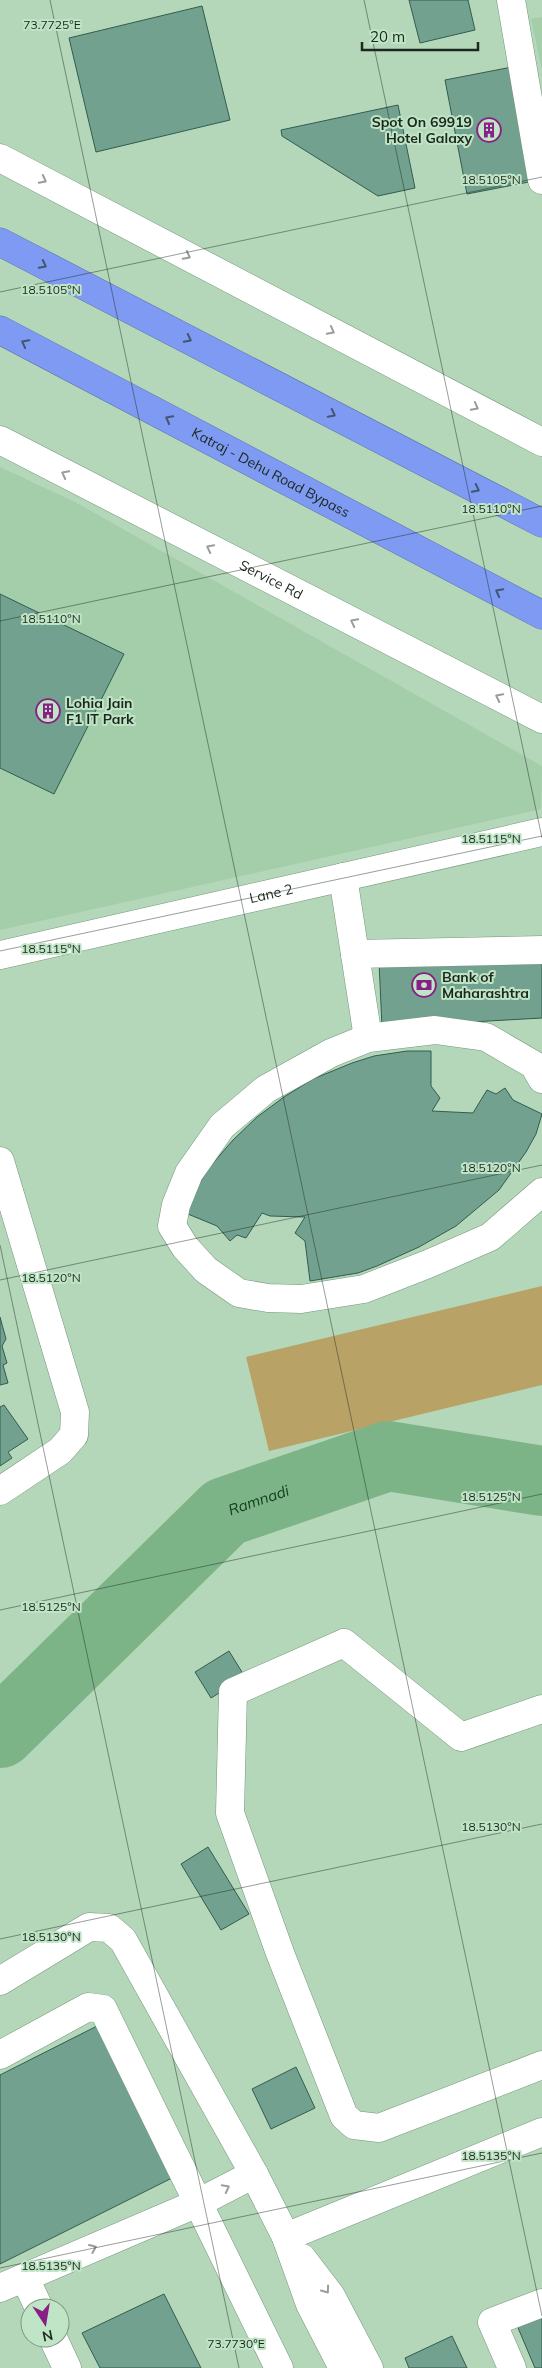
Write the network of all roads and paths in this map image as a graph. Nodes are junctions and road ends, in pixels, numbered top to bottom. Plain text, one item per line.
1 (511, 0) edge
2 (0, 158) edge
3 (542, 180) edge
4 (0, 242) edge
5 (0, 330) edge
6 (0, 440) edge
7 (542, 442) edge
8 (542, 523) edge
9 (542, 615) edge
10 (542, 719) edge
11 (542, 832) edge
12 (513, 838) junction
13 (542, 846) edge
14 (343, 877) junction
15 (542, 950) edge
16 (356, 954) junction
17 (0, 955) edge
18 (368, 1038) junction
19 (542, 1079) edge
20 (0, 1161) edge
21 (542, 1192) edge
22 (0, 1491) edge
23 (542, 1709) edge
24 (0, 1981) edge
25 (0, 2056) edge
26 (542, 2065) edge
27 (542, 2132) edge
28 (254, 2174) junction
29 (198, 2203) junction
30 (286, 2237) junction
31 (25, 2278) junction
32 (0, 2288) edge
33 (34, 2298) edge
34 (542, 2303) edge
35 (58, 2348) edge
36 (67, 2368) edge
37 (280, 2368) edge
38 (343, 2368) edge
39 (369, 2368) edge
40 (512, 2368) edge

1 - 3 street
2 -> 7 street
4 -> 8 highway
9 -> 5 highway, Katraj - Dehu Road Bypass
10 -> 6 street, Service Rd
11 - 12 street, Lane 2
12 - 13 street
12 - 14 street, Lane 2
14 - 16 street
14 - 17 street, Lane 2
15 - 16 street
16 - 18 street
18 - 19 street
18 - 21 street
20 - 22 street
23 - 26 street
24 - 28 street
25 - 29 street
27 - 30 street
29 -> 28 street
28 - 30 street
31 -> 29 street
29 - 37 street
30 - 38 street
30 -> 39 street
31 - 32 street
31 - 33 street
34 - 40 street
35 - 36 street

